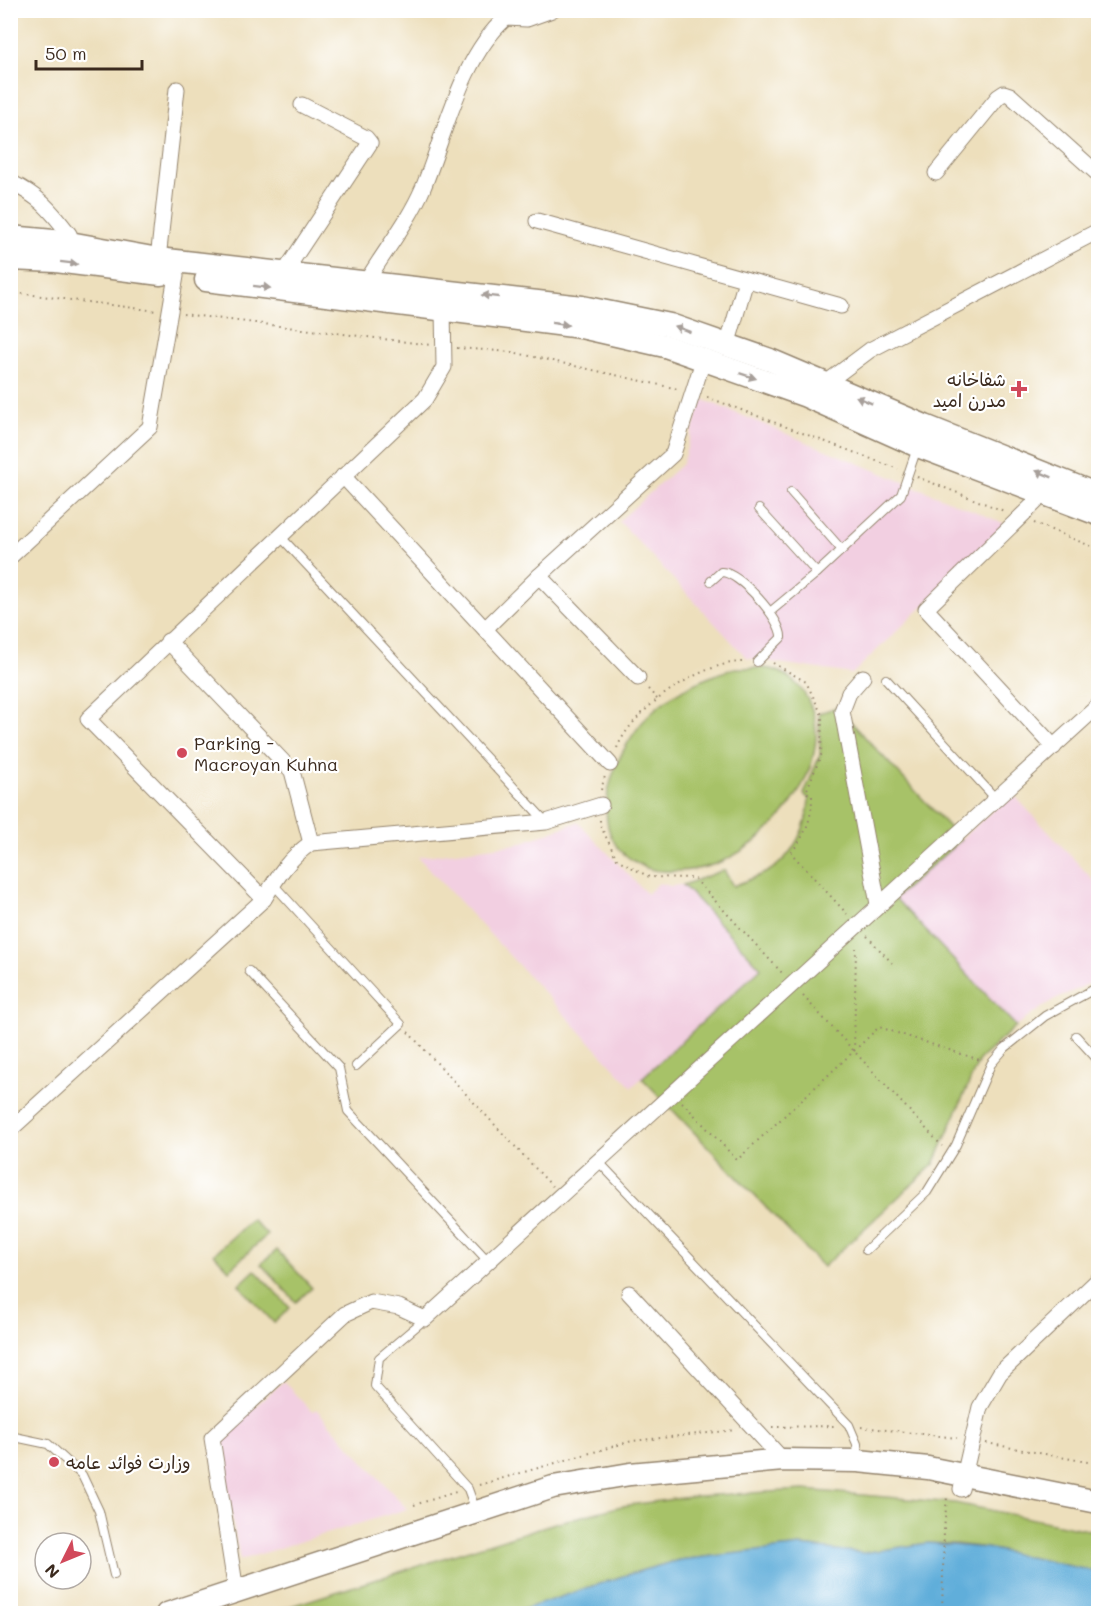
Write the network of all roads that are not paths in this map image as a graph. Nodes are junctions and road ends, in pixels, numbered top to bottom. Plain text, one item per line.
1 (552, 10) edge
2 (506, 14) edge
3 (177, 89) dead end
4 (303, 105) dead end
5 (936, 173) dead end
6 (1098, 174) edge
7 (10, 182) edge
8 (537, 221) dead end
9 (1098, 231) edge
10 (10, 237) edge
11 (64, 242) junction
12 (10, 259) edge
13 (158, 259) junction
14 (284, 273) junction
15 (176, 276) junction
16 (746, 280) junction
17 (365, 291) junction
18 (842, 306) dead end
19 (443, 309) junction
20 (721, 343) junction
21 (703, 361) junction
22 (826, 383) junction
23 (921, 436) junction
24 (343, 476) junction
25 (791, 492) dead end
26 (1046, 492) junction
27 (1098, 495) edge
28 (759, 509) dead end
29 (1098, 514) edge
30 (279, 536) junction
31 (842, 550) junction
32 (10, 557) edge
33 (817, 573) junction
34 (539, 576) junction
35 (711, 581) dead end
36 (770, 612) junction
37 (485, 629) junction
38 (168, 641) junction
39 (757, 662) road end
40 (863, 677) dead end
41 (638, 678) dead end
42 (886, 679) dead end
43 (1098, 706) edge
44 (1054, 747) junction
45 (610, 764) road end
46 (996, 799) junction
47 (601, 805) road end
48 (546, 822) junction
49 (311, 843) junction
50 (273, 884) junction
51 (264, 899) junction
52 (878, 904) junction
53 (249, 971) dead end
54 (1098, 987) edge
55 (1076, 1036) dead end
56 (1098, 1060) edge
57 (356, 1066) dead end
58 (10, 1130) edge
59 (597, 1161) junction
60 (866, 1250) dead end
61 (488, 1261) junction
62 (1098, 1280) edge
63 (629, 1293) dead end
64 (425, 1319) junction
65 (10, 1436) edge
66 (783, 1460) junction
67 (858, 1461) junction
68 (958, 1483) junction
69 (1098, 1502) edge
70 (476, 1512) junction
71 (1098, 1517) edge
72 (114, 1575) dead end
73 (236, 1591) junction
74 (167, 1614) edge
75 (216, 1614) edge

1 - 2 street
2 - 17 street
3 - 13 street
4 - 14 street
5 - 6 street
7 - 11 street
8 - 16 street
9 - 22 street
10 - 11 main road
11 - 13 main road
12 -> 15 main road
13 - 14 main road
14 - 17 main road
15 -> 17 main road
15 - 32 street
16 - 18 street
16 - 20 street
17 - 19 main road
20 -> 17 main road
19 -> 21 main road
19 - 24 street
20 - 22 main road
21 -> 23 main road
21 - 34 street
23 -> 22 main road
23 - 26 main road
27 -> 23 main road
23 - 31 lane
24 - 30 street
24 - 37 street
25 - 31 lane
26 - 29 main road
26 - 44 street
28 - 33 lane
30 - 38 street
30 - 48 lane
31 - 33 lane
33 - 36 lane
34 - 37 street
34 - 41 street
35 - 36 lane
36 - 39 lane
37 - 45 street
38 - 49 street
38 - 51 street
40 - 52 street
42 - 46 lane
43 - 44 street
44 - 46 street
46 - 52 street
47 - 48 street
48 - 49 street
49 - 50 street
50 - 51 street
50 - 57 lane
51 - 58 street
52 - 59 street
53 - 61 lane
54 - 60 lane
55 - 56 lane
59 - 61 street
59 - 67 lane
61 - 64 street
62 - 68 street
63 - 66 street
64 - 70 lane
64 - 73 street
65 - 72 lane
66 - 67 main road
66 - 70 main road
67 - 68 main road
68 - 69 main road
68 - 71 main road
68 - 75 main road
70 - 73 main road
73 - 74 main road

